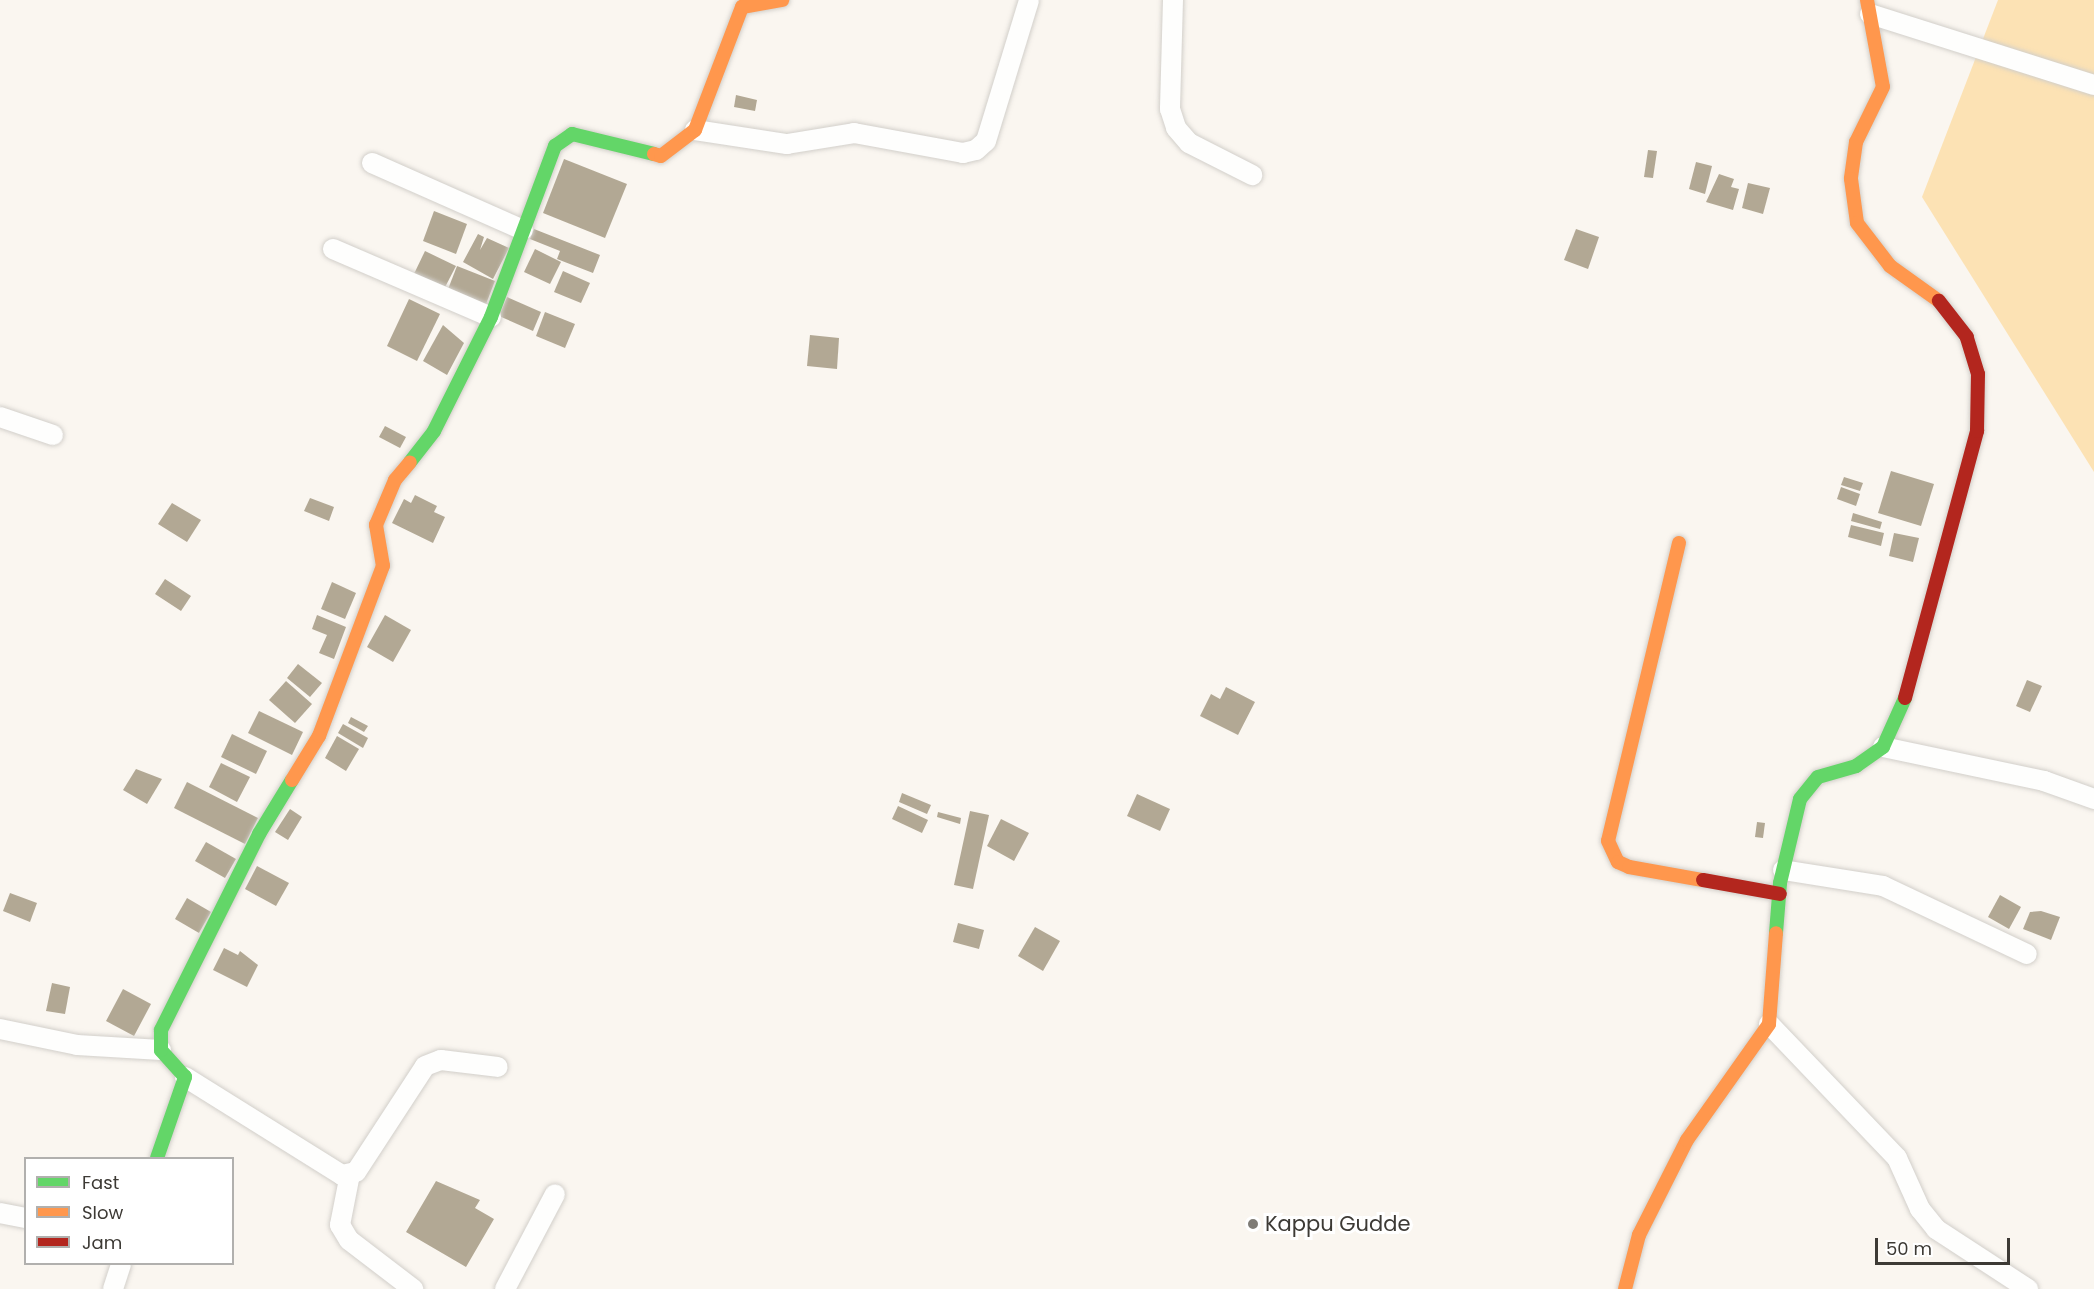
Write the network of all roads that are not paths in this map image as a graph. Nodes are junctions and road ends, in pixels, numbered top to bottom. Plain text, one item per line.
1 (782, 0) edge
2 (1029, 0) edge
3 (1173, 0) edge
4 (1869, 7) edge
5 (2094, 85) edge
6 (695, 130) junction
7 (372, 163) dead end
8 (1252, 175) dead end
9 (523, 230) junction
10 (333, 249) dead end
11 (491, 317) junction
12 (0, 417) edge
13 (53, 435) dead end
14 (1679, 543) dead end
15 (1883, 747) junction
16 (2094, 799) edge
17 (1783, 870) junction
18 (1780, 894) junction
19 (2027, 954) dead end
20 (1769, 1024) junction
21 (0, 1029) edge
22 (161, 1050) junction
23 (498, 1067) dead end
24 (184, 1077) junction
25 (158, 1157) edge
26 (350, 1174) junction
27 (555, 1194) dead end
28 (0, 1214) edge
29 (24, 1218) edge
30 (120, 1265) edge
31 (407, 1286) edge
32 (113, 1289) edge
33 (505, 1289) edge
34 (1625, 1289) edge
35 (2028, 1289) edge

1 - 6 street
2 - 6 street
3 - 8 street
4 - 5 street
4 - 15 street
6 - 9 street
7 - 9 street
9 - 11 street
10 - 11 street
11 - 22 street
12 - 13 street
14 - 18 street
15 - 16 street
15 - 17 street
17 - 18 street
17 - 19 street
18 - 20 street
20 - 34 street
20 - 35 street
21 - 22 street
22 - 24 street
23 - 26 street
24 - 25 street
24 - 26 street
26 - 31 street
27 - 33 street
28 - 29 street
30 - 32 street

